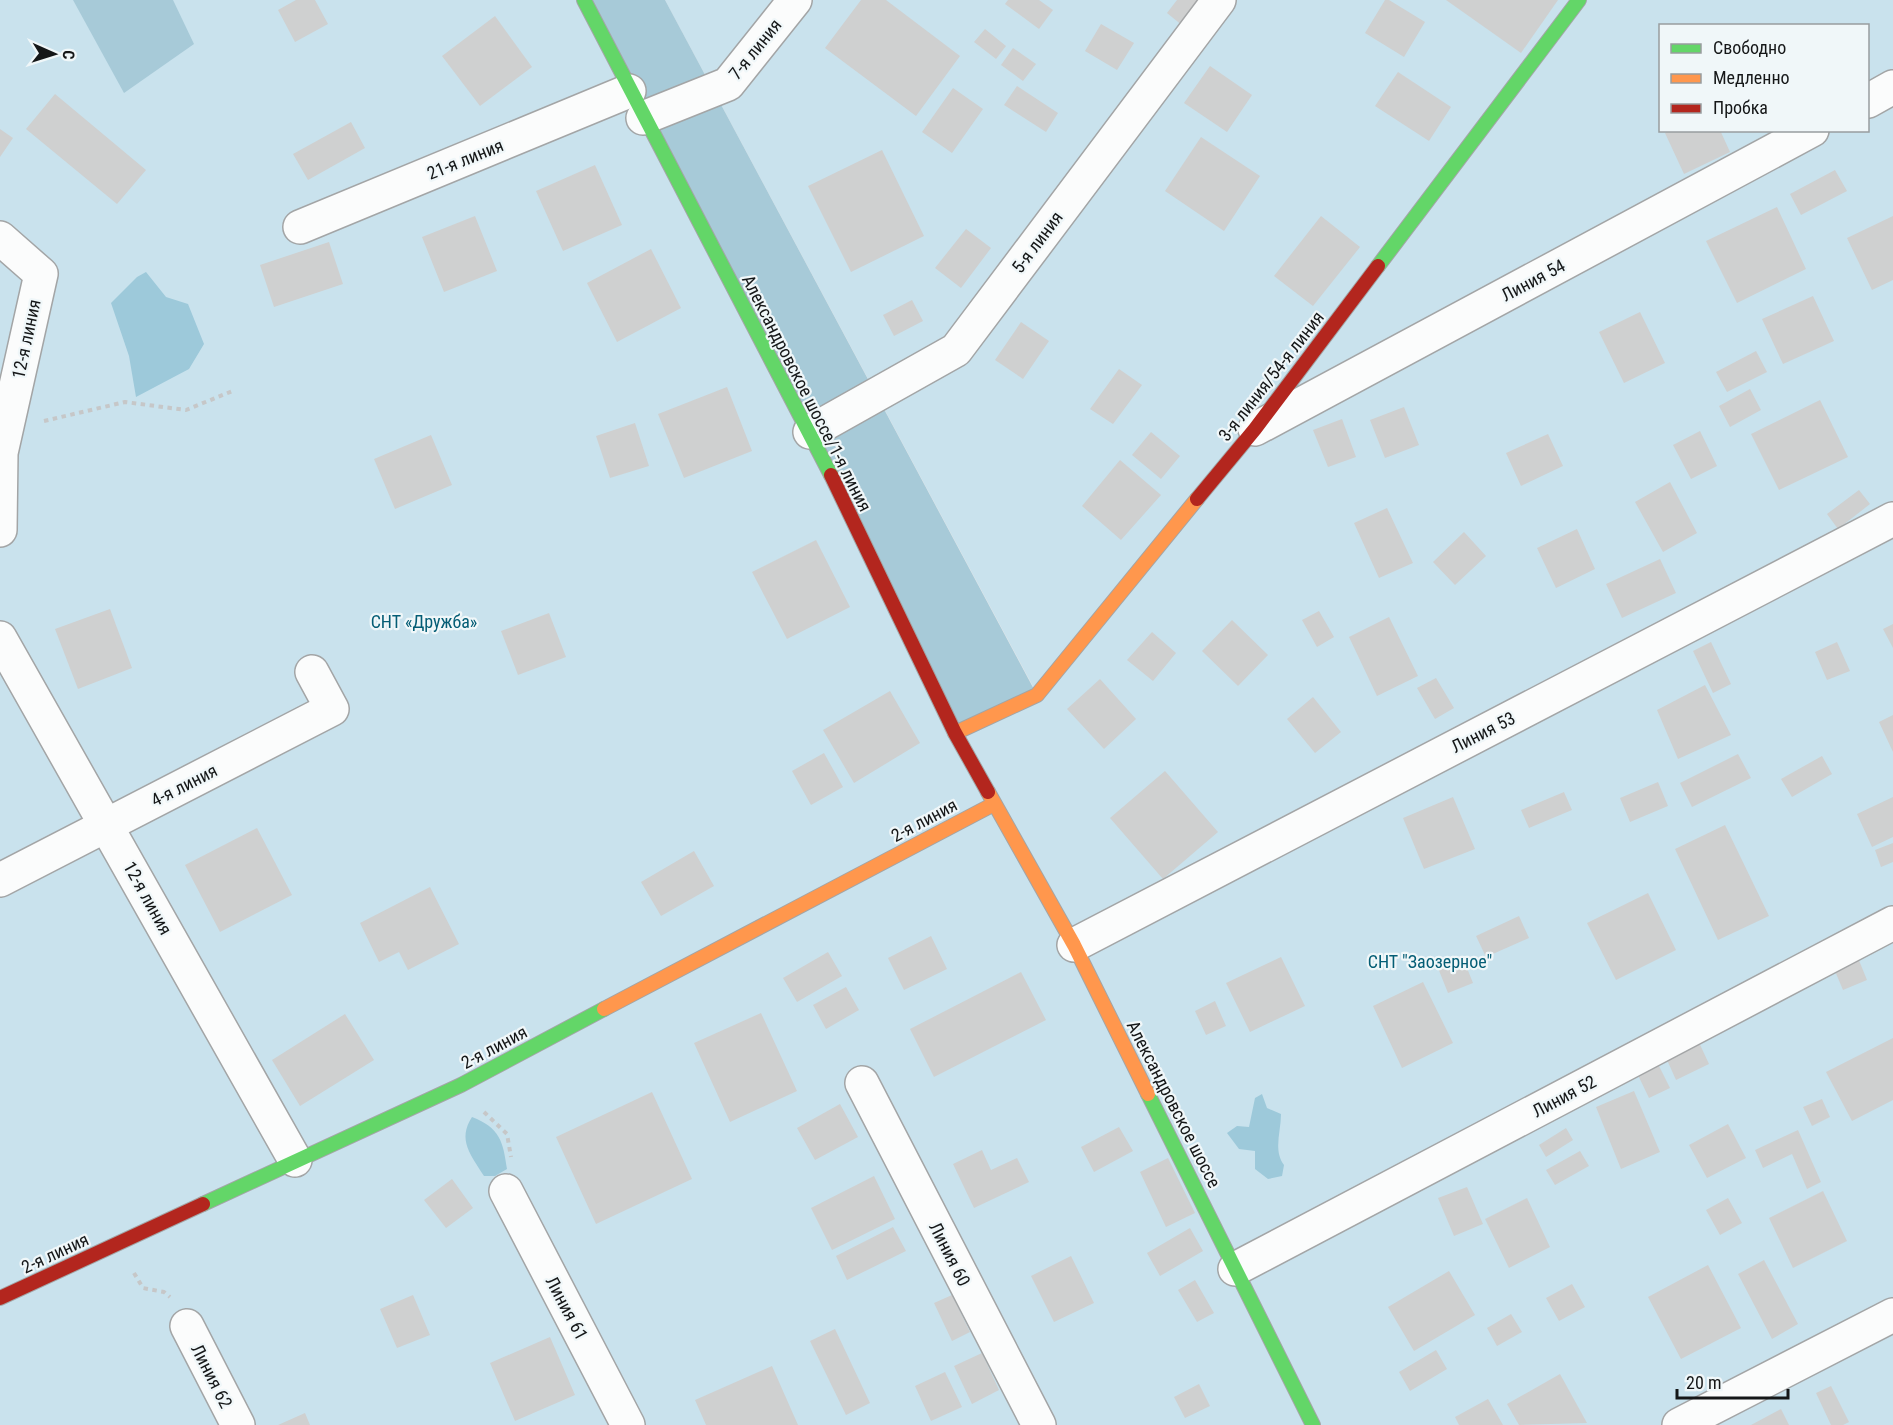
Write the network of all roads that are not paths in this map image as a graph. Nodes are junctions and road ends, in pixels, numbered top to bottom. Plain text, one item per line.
1 (584, 0) edge
2 (795, 0) edge
3 (1219, 0) edge
4 (1579, 0) edge
5 (1893, 87) edge
6 (1869, 100) edge
7 (636, 104) junction
8 (1808, 132) edge
9 (300, 227) dead end
10 (0, 238) edge
11 (1255, 429) junction
12 (810, 432) junction
13 (2, 446) edge
14 (1893, 519) edge
15 (0, 530) edge
16 (0, 638) edge
17 (312, 672) dead end
18 (955, 732) junction
19 (994, 804) junction
20 (107, 825) junction
21 (0, 880) edge
22 (1893, 923) edge
23 (1074, 945) junction
24 (862, 1083) dead end
25 (295, 1160) junction
26 (506, 1191) road end
27 (1235, 1269) junction
28 (0, 1298) edge
29 (1893, 1315) edge
30 (187, 1326) road end
31 (238, 1425) edge
32 (628, 1425) edge
33 (1038, 1425) edge
34 (1313, 1425) edge
35 (1679, 1425) edge

1 - 7 street, Александровское шоссе/1-я линия
2 - 7 street, 7-я линия
3 - 12 street, 5-я линия
4 - 11 street, 3-я линия/54-я линия
5 - 6 street
7 - 9 street, 21-я линия
7 - 12 street, Александровское шоссе/1-я линия
8 - 11 street, Линия 54
10 - 13 street, 12-я линия
11 - 18 street, 3-я линия/54-я линия
12 - 18 street, Александровское шоссе/1-я линия
13 - 15 street, 12-я линия
14 - 23 street, Линия 53
16 - 20 street, 12-я линия
17 - 20 street, 4-я линия
18 - 19 street, Александровское шоссе/1-я линия
19 - 23 street, Александровское шоссе
19 - 25 street, 2-я линия
20 - 21 street, 4-я линия
20 - 25 street, 12-я линия
22 - 27 street, Линия 52
23 - 27 street, Александровское шоссе
24 - 33 street, Линия 60
25 - 28 street, 2-я линия
26 - 32 street, Линия 61
27 - 34 street, Александровское шоссе
29 - 35 street
30 - 31 street, Линия 62

